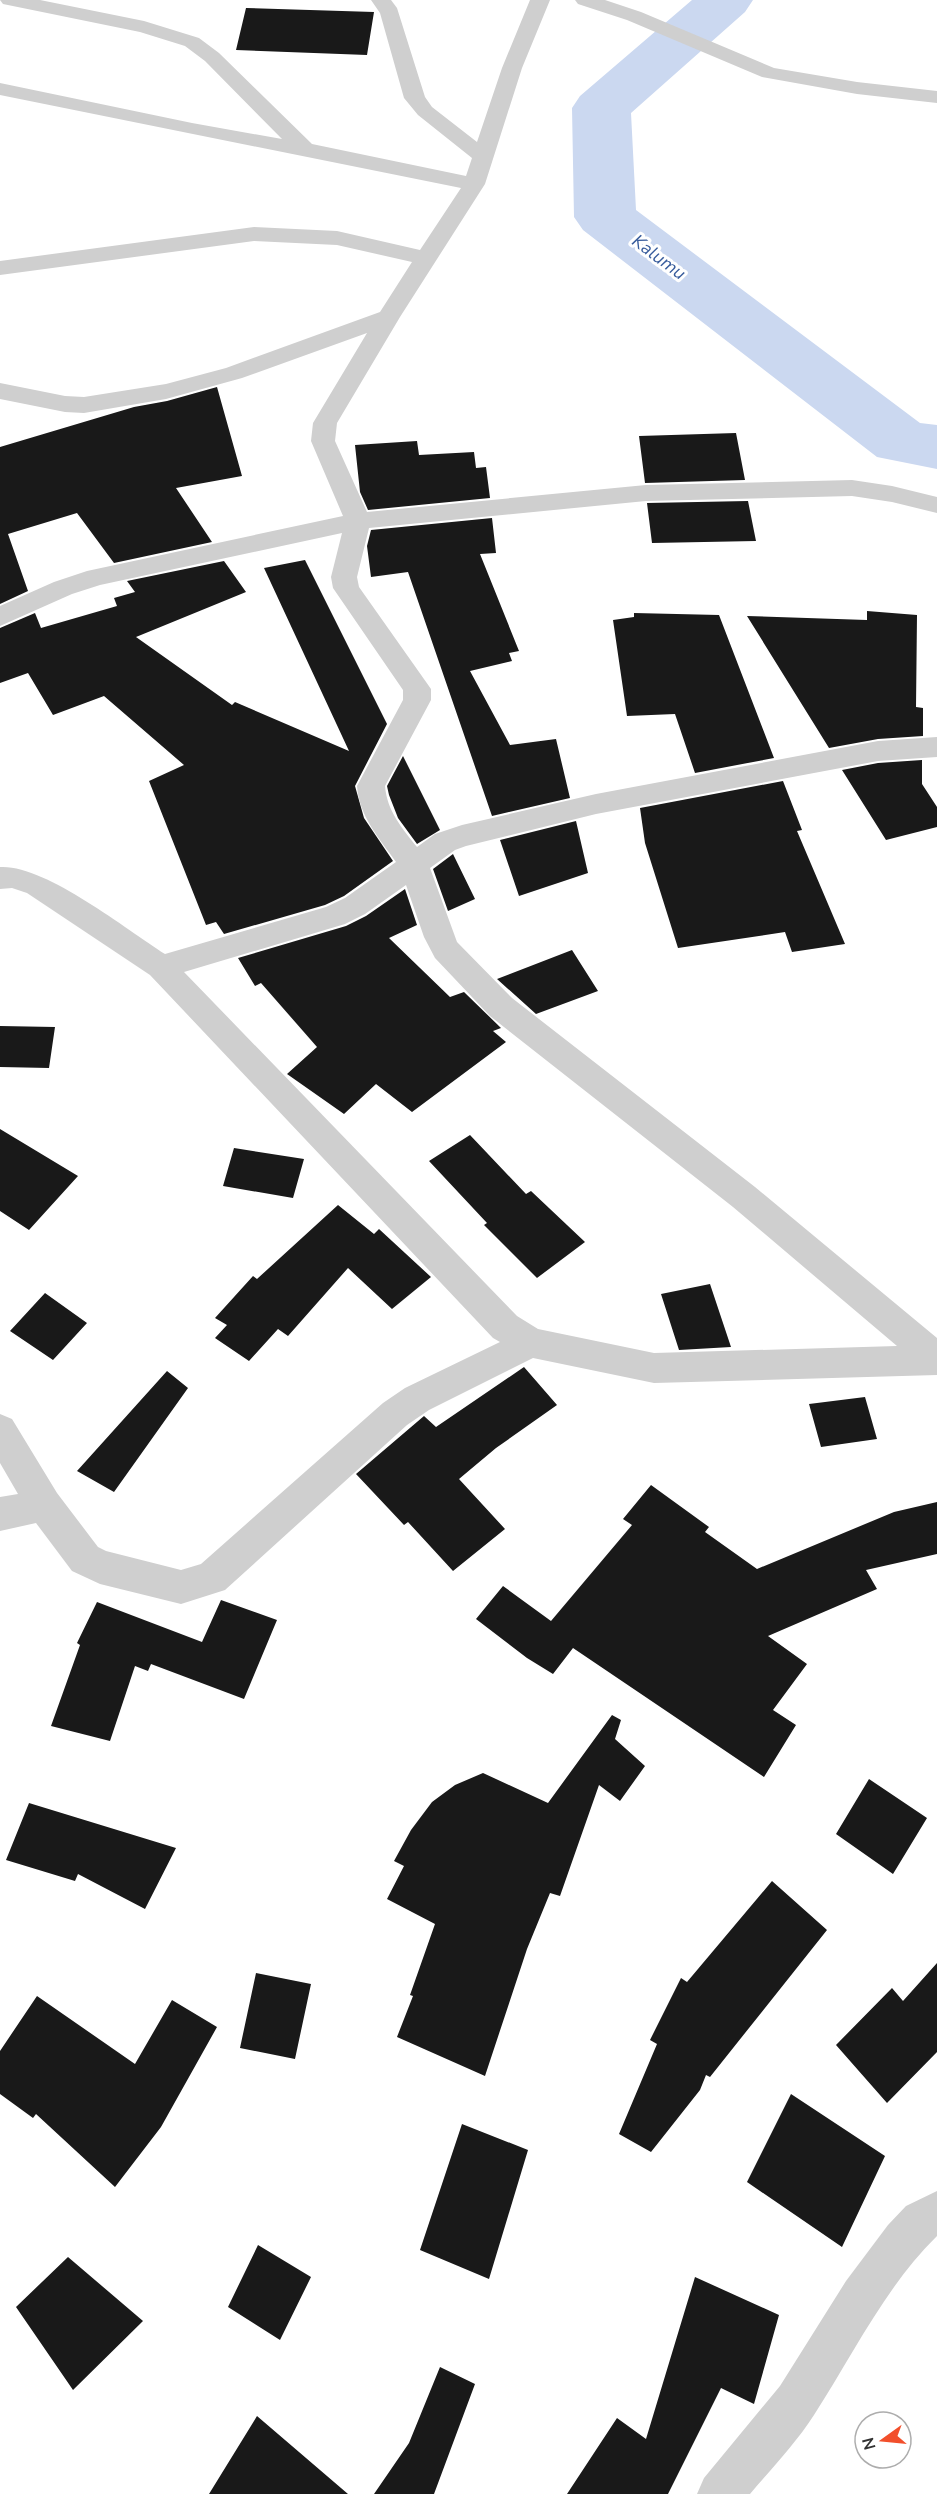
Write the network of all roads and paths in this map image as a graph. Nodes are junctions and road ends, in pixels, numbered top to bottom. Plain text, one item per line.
1 (10, 0) edge
2 (381, 0) edge
3 (540, 0) edge
4 (585, 0) edge
5 (0, 88) edge
6 (937, 97) edge
7 (304, 149) junction
8 (482, 156) junction
9 (474, 184) junction
10 (426, 258) junction
11 (0, 268) edge
12 (388, 317) junction
13 (0, 391) edge
14 (937, 505) edge
15 (358, 521) junction
16 (0, 617) edge
17 (937, 747) edge
18 (414, 865) junction
19 (0, 878) edge
20 (161, 967) junction
21 (531, 1343) junction
22 (937, 1360) edge
23 (0, 1430) edge
24 (44, 1505) junction
25 (0, 1514) edge
26 (937, 2213) edge
27 (720, 2494) edge

1 - 7 street
2 - 8 street
3 - 8 street
4 - 6 street
5 - 7 street
7 - 9 street
8 - 9 street
9 - 10 street
10 - 11 street
10 - 12 street
12 - 13 street
12 - 15 street
14 - 15 street
15 - 16 street
15 - 18 street
17 - 18 street
18 - 20 street
18 - 22 street
19 - 20 street
20 - 21 street
21 - 22 street
21 - 24 street
23 - 24 street
24 - 25 street
26 - 27 street

